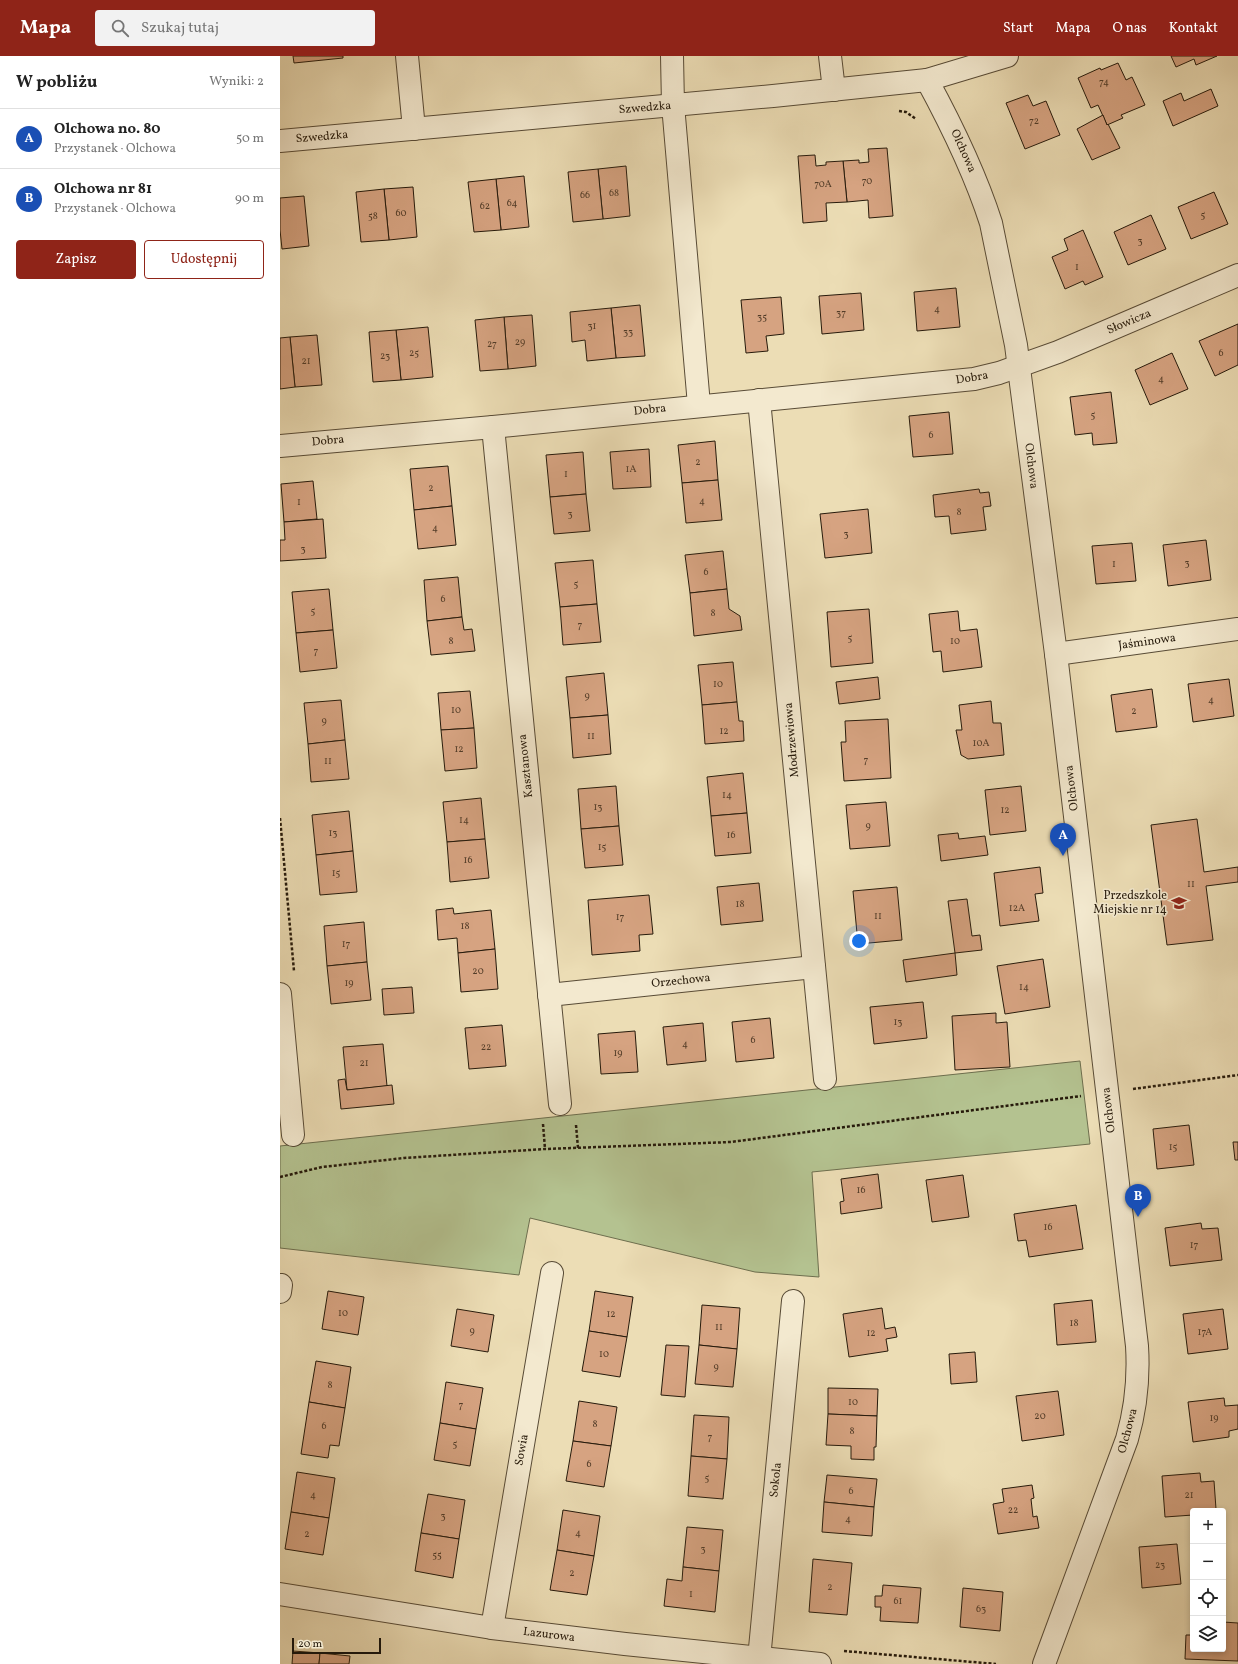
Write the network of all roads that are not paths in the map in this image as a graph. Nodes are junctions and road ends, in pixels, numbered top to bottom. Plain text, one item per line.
1 (407, 56) edge
2 (672, 56) edge
3 (830, 56) edge
4 (1007, 56) edge
5 (927, 80) junction
6 (834, 90) junction
7 (673, 105) junction
8 (414, 129) junction
9 (280, 141) edge
10 (1238, 275) edge
11 (1018, 365) junction
12 (760, 400) junction
13 (699, 405) junction
14 (493, 427) junction
15 (280, 446) edge
16 (1238, 629) edge
17 (1056, 654) junction
18 (814, 967) junction
19 (280, 994) edge
20 (549, 996) junction
21 (281, 1020) edge
22 (825, 1079) dead end
23 (560, 1104) dead end
24 (293, 1135) dead end
25 (552, 1273) dead end
26 (793, 1301) dead end
27 (280, 1594) edge
28 (492, 1628) junction
29 (759, 1659) junction
30 (820, 1664) edge
31 (1044, 1664) edge

1 - 8 street
2 - 7 street
3 - 6 street
4 - 5 street, Szwedzka
5 - 6 street, Szwedzka
5 - 11 street, Olchowa
6 - 7 street, Szwedzka
7 - 8 street, Szwedzka
7 - 13 street
8 - 9 street, Szwedzka
10 - 11 street, Słowicza
11 - 12 street, Dobra
11 - 17 street, Olchowa
12 - 13 street, Dobra
12 - 18 street, Modrzewiowa
13 - 14 street, Dobra
14 - 15 street, Dobra
14 - 20 street, Kasztanowa
16 - 17 street, Jaśminowa
17 - 31 street, Olchowa
18 - 20 street, Orzechowa
18 - 22 street, Modrzewiowa
19 - 21 street
20 - 23 street, Kasztanowa
21 - 24 street
25 - 28 street, Sowia
26 - 29 street, Sokola
27 - 28 street, Lazurowa
28 - 29 street, Lazurowa
29 - 30 street, Lazurowa

